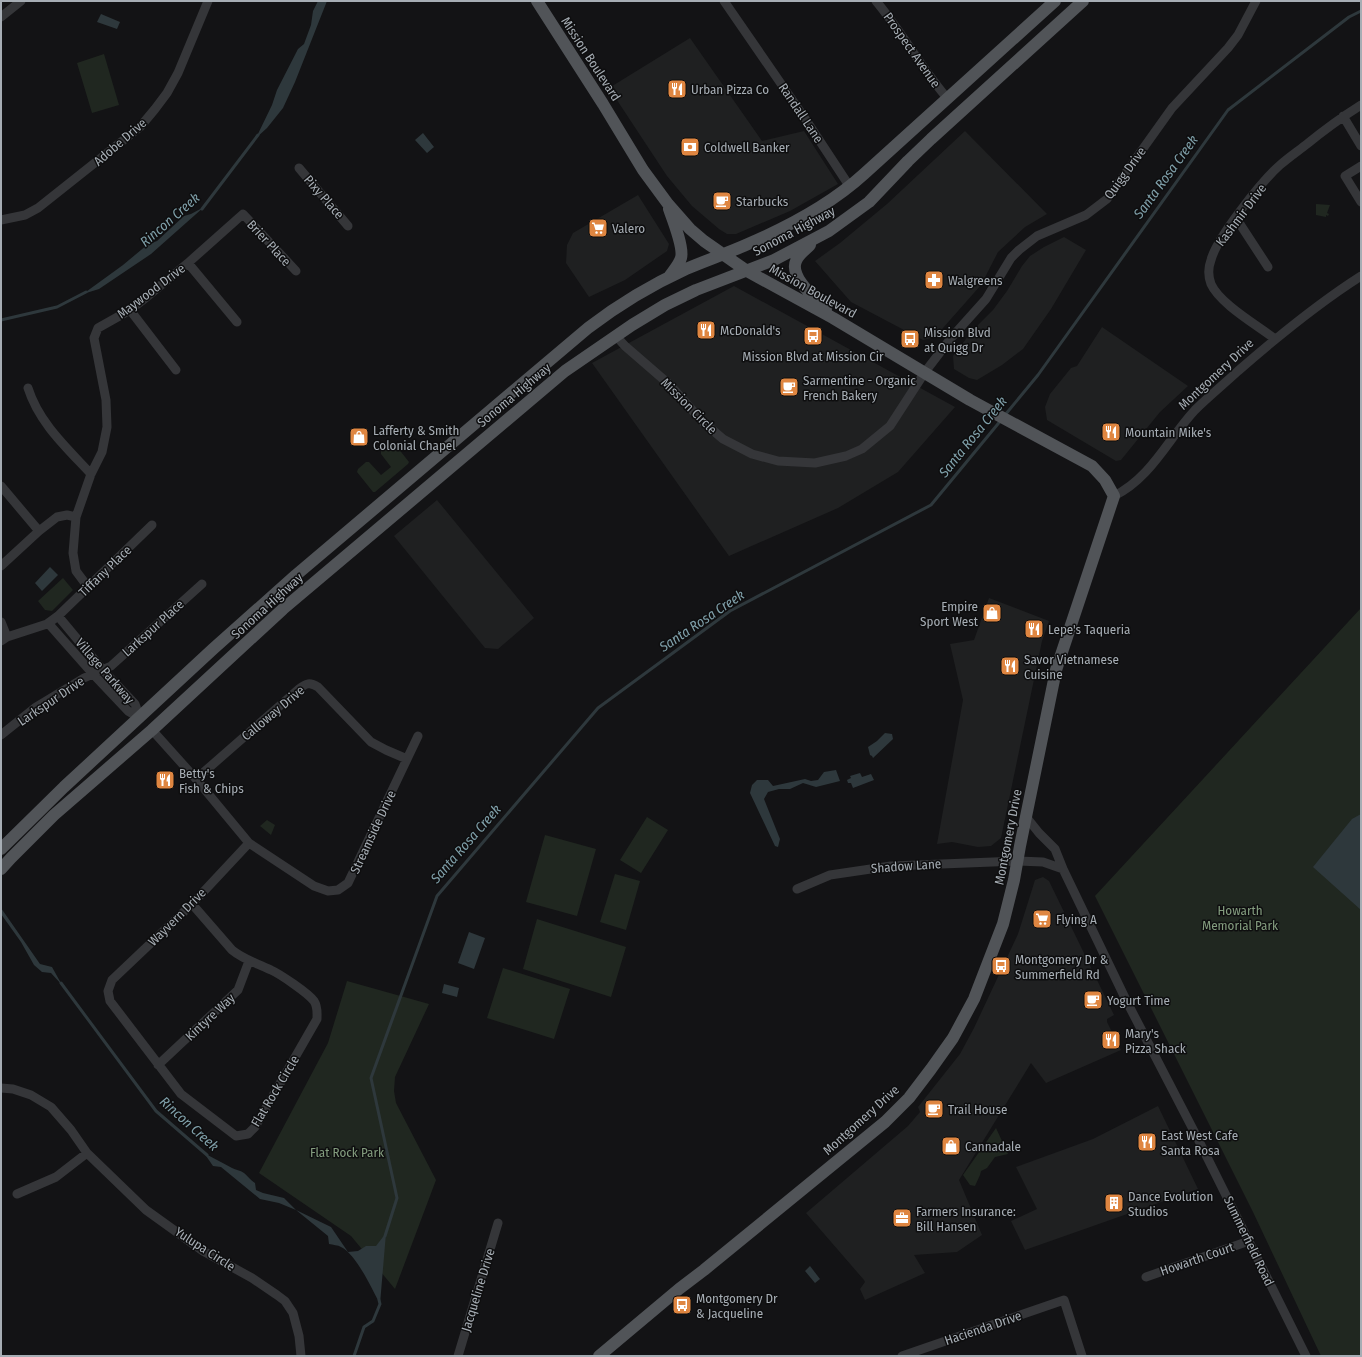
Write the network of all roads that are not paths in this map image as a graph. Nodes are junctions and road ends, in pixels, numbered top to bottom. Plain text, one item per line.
1 (21, 1) edge
2 (208, 1) edge
3 (537, 1) edge
4 (724, 1) edge
5 (876, 1) edge
6 (1055, 1) edge
7 (1083, 1) edge
8 (1256, 1) edge
9 (1, 17) edge
10 (948, 99) junction
11 (1361, 105) edge
12 (1343, 116) junction
13 (1361, 146) edge
14 (1361, 166) edge
15 (299, 168) dead end
16 (850, 187) junction
17 (1361, 202) edge
18 (668, 204) junction
19 (243, 214) joint
20 (1236, 218) junction
21 (1, 220) edge
22 (348, 226) dead end
23 (818, 237) junction
24 (723, 255) junction
25 (188, 263) junction
26 (1268, 267) dead end
27 (296, 271) dead end
28 (746, 271) junction
29 (1361, 276) edge
30 (668, 278) junction
31 (1361, 284) edge
32 (1342, 288) junction
33 (130, 310) junction
34 (833, 318) junction
35 (237, 322) dead end
36 (616, 336) junction
37 (1275, 339) junction
38 (176, 370) dead end
39 (925, 372) junction
40 (28, 388) dead end
41 (91, 474) junction
42 (1, 486) edge
43 (1114, 496) junction
44 (76, 517) junction
45 (152, 525) dead end
46 (39, 531) junction
47 (1, 566) edge
48 (202, 584) dead end
49 (88, 587) junction
50 (58, 616) junction
51 (1, 622) edge
52 (48, 623) junction
53 (4, 639) edge
54 (103, 670) junction
55 (92, 674) junction
56 (140, 718) junction
57 (152, 730) junction
58 (1, 735) edge
59 (418, 736) dead end
60 (407, 759) junction
61 (196, 779) junction
62 (1027, 818) junction
63 (249, 843) junction
64 (1, 848) edge
65 (1018, 861) junction
66 (1, 869) edge
67 (1063, 869) junction
68 (797, 888) dead end
69 (192, 904) junction
70 (249, 961) junction
71 (108, 991) joint
72 (158, 1065) junction
73 (1, 1088) edge
74 (87, 1154) junction
75 (17, 1194) dead end
76 (498, 1223) dead end
77 (1249, 1242) junction
78 (1146, 1277) dead end
79 (301, 1356) edge
80 (458, 1356) edge
81 (599, 1356) edge
82 (902, 1356) edge
83 (1082, 1356) edge
84 (1306, 1356) edge

1 - 9 street
2 - 21 street, Adobe Drive
3 - 18 main road, Mission Boulevard
4 - 16 street, Randall Lane
5 - 10 street, Prospect Avenue
6 - 10 main road, Sonoma Highway
7 - 23 main road, Sonoma Highway
8 - 39 street, Quigg Drive
10 - 16 main road, Sonoma Highway
11 - 12 street, Kashmir Drive
12 - 13 street
12 - 20 street, Kashmir Drive
14 - 17 street
15 - 22 street, Pixy Place
16 - 24 main road, Sonoma Highway
18 - 24 main road, Mission Boulevard
18 - 30 main road
19 - 25 street, Maywood Drive
19 - 27 street, Brier Place
20 - 26 street
20 - 37 street, Kashmir Drive
23 - 28 main road, Sonoma Highway
23 - 34 main road
24 - 28 main road, Mission Boulevard
24 - 30 main road, Sonoma Highway
25 - 33 street, Maywood Drive
25 - 35 street
28 - 34 main road, Mission Boulevard
28 - 36 main road, Sonoma Highway
29 - 32 street, Montgomery Drive
30 - 56 main road, Sonoma Highway
31 - 32 street
32 - 37 street, Montgomery Drive
33 - 38 street
33 - 41 street, Maywood Drive
34 - 39 main road, Mission Boulevard
36 - 39 street, Mission Circle
36 - 57 main road, Sonoma Highway
37 - 43 street, Montgomery Drive
39 - 43 main road, Mission Boulevard
40 - 41 street
41 - 44 street, Maywood Drive
42 - 46 street
43 - 62 main road, Montgomery Drive
44 - 46 street
44 - 49 street, Maywood Drive
45 - 49 street, Tiffany Place
46 - 47 street
48 - 54 street, Larkspur Place
49 - 50 street, Tiffany Place
50 - 52 street, Tiffany Place
50 - 54 street, Village Parkway
51 - 53 street
52 - 53 street, Tiffany Place
52 - 55 street, Village Parkway
54 - 55 street, Larkspur Drive
54 - 56 street, Village Parkway
55 - 56 street, Village Parkway
55 - 58 street, Larkspur Drive
56 - 57 main road
56 - 64 main road, Sonoma Highway
57 - 61 street, Streamside Drive
57 - 66 main road, Sonoma Highway
59 - 60 street, Streamside Drive
60 - 61 street, Calloway Drive
60 - 63 street, Streamside Drive
61 - 63 street, Streamside Drive
62 - 65 main road, Montgomery Drive
62 - 67 street, Summerfield Road
63 - 69 street, Wayvern Drive
65 - 67 street
65 - 68 street, Shadow Lane
65 - 81 main road, Montgomery Drive
67 - 77 street, Summerfield Road
69 - 70 street, Flat Rock Circle
69 - 71 street, Wayvern Drive
70 - 72 street, Kintyre Way
70 - 72 street, Flat Rock Circle
71 - 72 street, Flat Rock Circle
73 - 74 street, Yulupa Circle
74 - 75 street
74 - 79 street, Yulupa Circle
76 - 80 street, Jacqueline Drive
77 - 78 street, Howarth Court
77 - 84 street, Summerfield Road
82 - 83 street, Hacienda Drive

